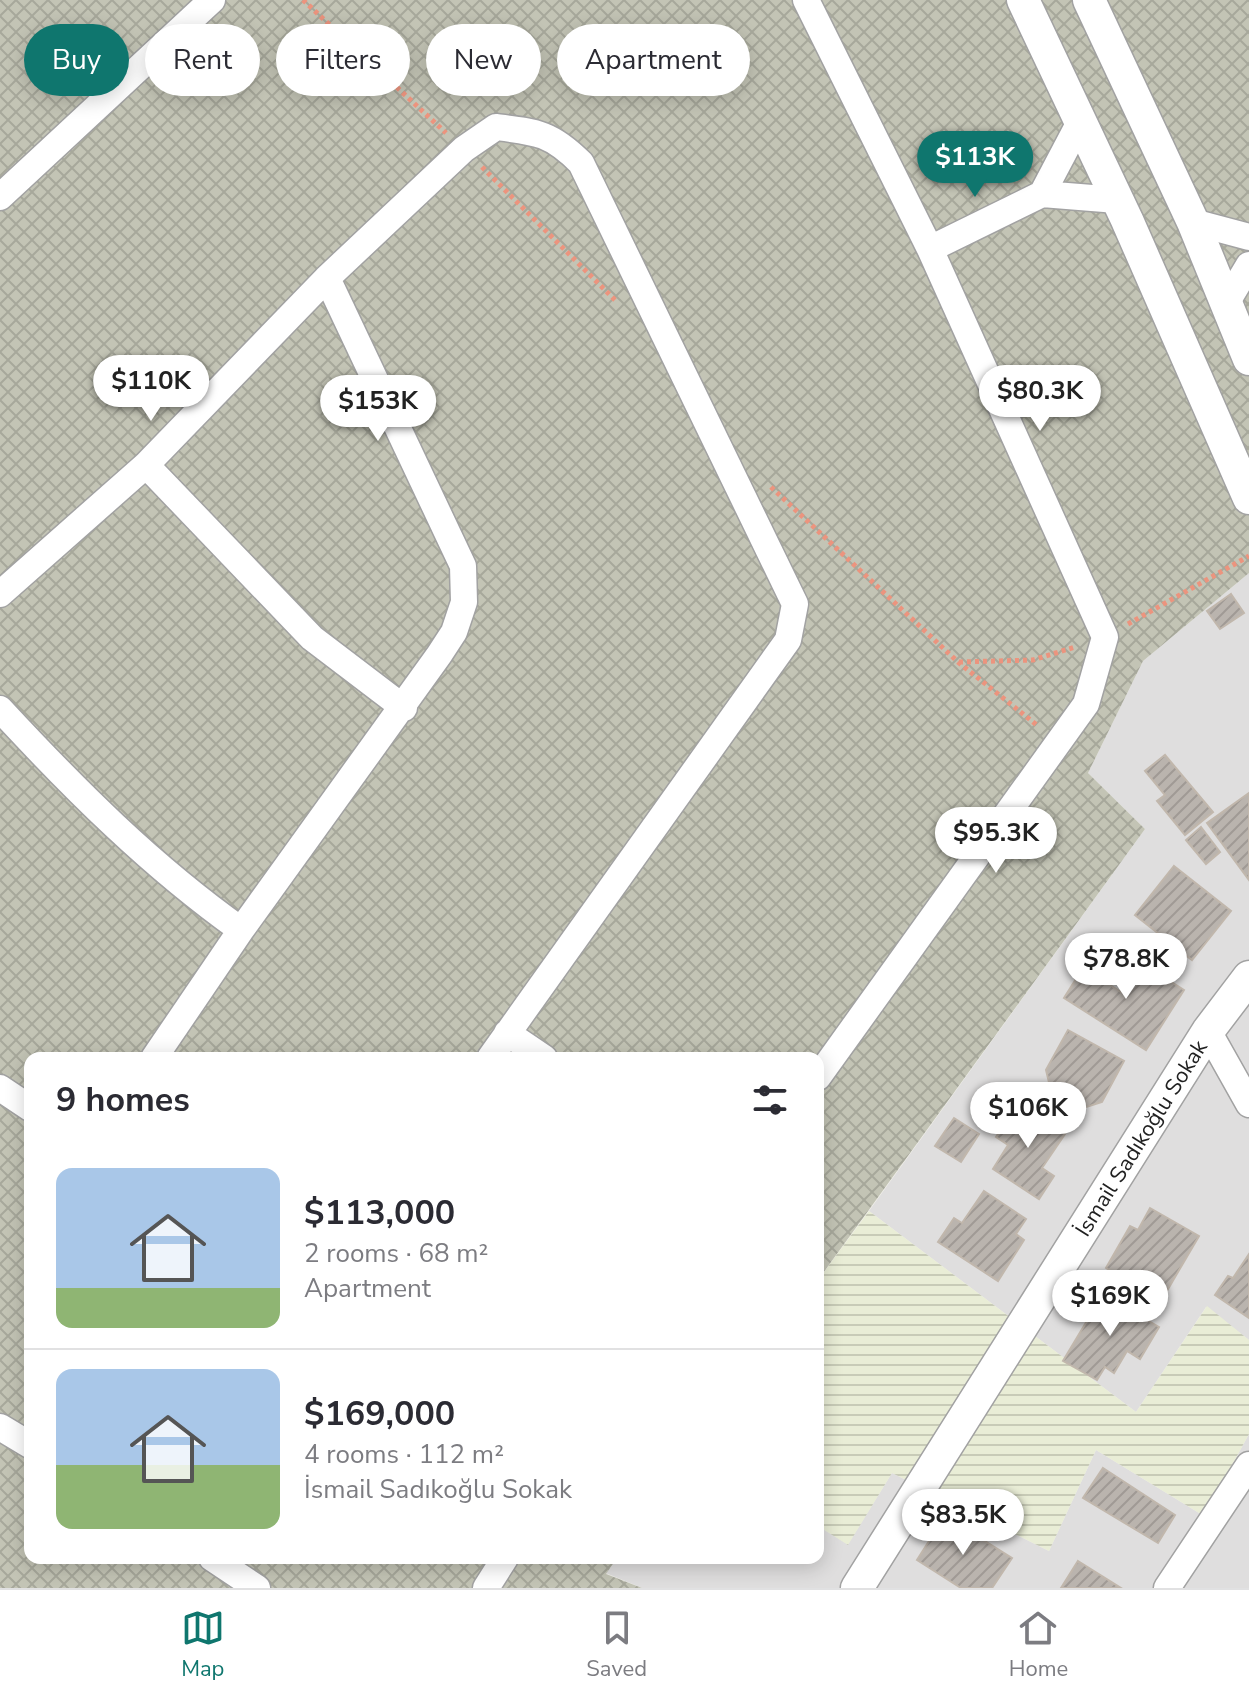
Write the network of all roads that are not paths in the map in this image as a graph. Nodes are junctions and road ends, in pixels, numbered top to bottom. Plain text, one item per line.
1 (212, 0) edge
2 (806, 0) edge
3 (1023, 0) edge
4 (1089, 0) edge
5 (1081, 120) junction
6 (1042, 194) junction
7 (0, 197) edge
8 (1117, 200) junction
9 (1193, 222) junction
10 (1249, 237) edge
11 (930, 249) junction
12 (1249, 265) edge
13 (327, 278) junction
14 (1228, 300) junction
15 (1249, 359) edge
16 (146, 465) junction
17 (1249, 498) edge
18 (0, 594) edge
19 (404, 708) junction
20 (0, 709) edge
21 (241, 930) junction
22 (1249, 977) edge
23 (1208, 1031) junction
24 (507, 1033) junction
25 (158, 1052) edge
26 (494, 1052) edge
27 (535, 1052) edge
28 (824, 1069) edge
29 (0, 1088) edge
30 (24, 1104) edge
31 (1249, 1104) edge
32 (0, 1427) edge
33 (24, 1441) edge
34 (1249, 1465) edge
35 (221, 1564) edge
36 (501, 1564) edge
37 (257, 1588) edge
38 (486, 1588) edge
39 (857, 1588) edge
40 (1167, 1588) edge

1 - 7 street
2 - 11 street
3 - 5 street
4 - 9 street
5 - 6 street
5 - 8 street
6 - 8 street
6 - 11 street
8 - 17 street
9 - 10 street
9 - 14 street
11 - 28 street
12 - 14 street
13 - 16 street
13 - 19 street
13 - 24 street
14 - 15 street
16 - 18 street
16 - 19 street
19 - 21 street
20 - 21 street
21 - 25 street
22 - 23 street, İsmail Sadıkoğlu Sokak
23 - 31 street
23 - 39 street, İsmail Sadıkoğlu Sokak
24 - 26 street
24 - 27 street
29 - 30 street
32 - 33 street
34 - 40 street
35 - 37 street
36 - 38 street

